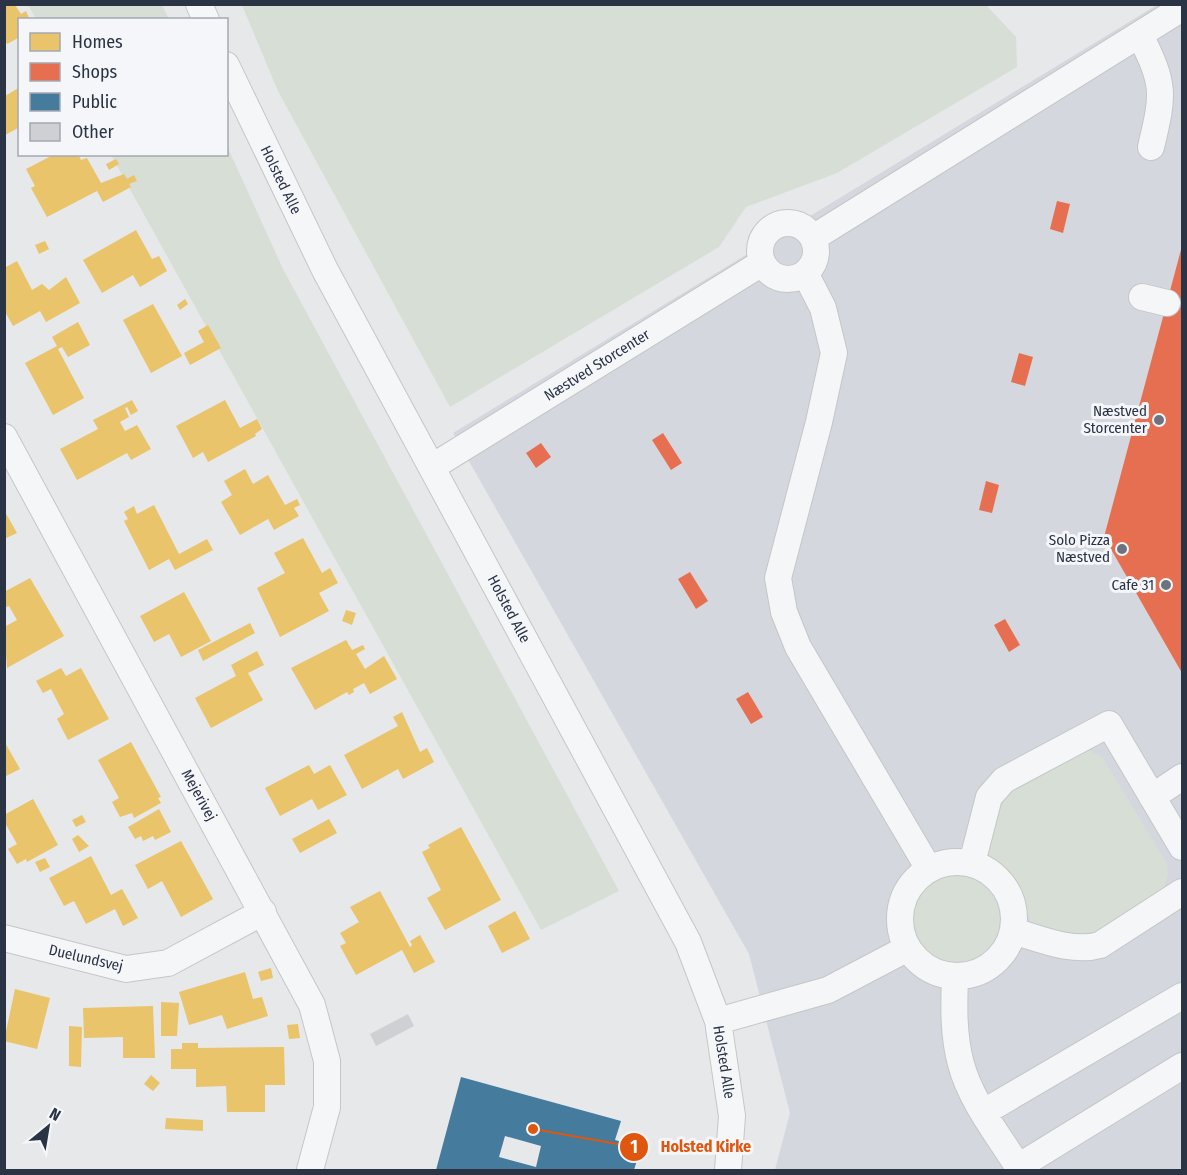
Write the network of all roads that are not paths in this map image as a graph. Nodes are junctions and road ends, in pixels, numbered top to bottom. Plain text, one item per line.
1 (1182, 8) edge
2 (1140, 35) junction
3 (228, 69) edge
4 (1151, 147) dead end
5 (813, 238) junction
6 (762, 263) junction
7 (805, 273) junction
8 (4, 437) edge
9 (432, 467) junction
10 (1182, 777) edge
11 (1152, 796) junction
12 (1182, 847) edge
13 (972, 863) junction
14 (929, 869) junction
15 (1182, 892) edge
16 (263, 912) junction
17 (1013, 932) junction
18 (4, 939) edge
19 (909, 948) junction
20 (955, 976) junction
21 (1182, 996) edge
22 (718, 1021) junction
23 (1182, 1066) edge
24 (984, 1112) junction
25 (1019, 1169) edge
26 (310, 1170) edge
27 (728, 1170) edge

1 - 2 street
2 - 4 street
2 - 5 street
3 - 9 street, Holsted Alle
5 - 6 street
5 - 7 street
6 - 7 street
6 - 9 street, Næstved Storcenter
7 - 14 street
8 - 16 street, Mejerivej
9 - 22 street, Holsted Alle
10 - 11 street
11 - 12 street
11 - 13 street
13 - 14 street
13 - 17 street
14 - 19 street
15 - 17 street
16 - 18 street, Duelundsvej
16 - 26 street, Mejerivej
17 - 20 street
19 - 20 street
19 - 22 street
20 - 24 street
21 - 24 street
22 - 27 street, Holsted Alle
23 - 25 street
24 - 25 street

